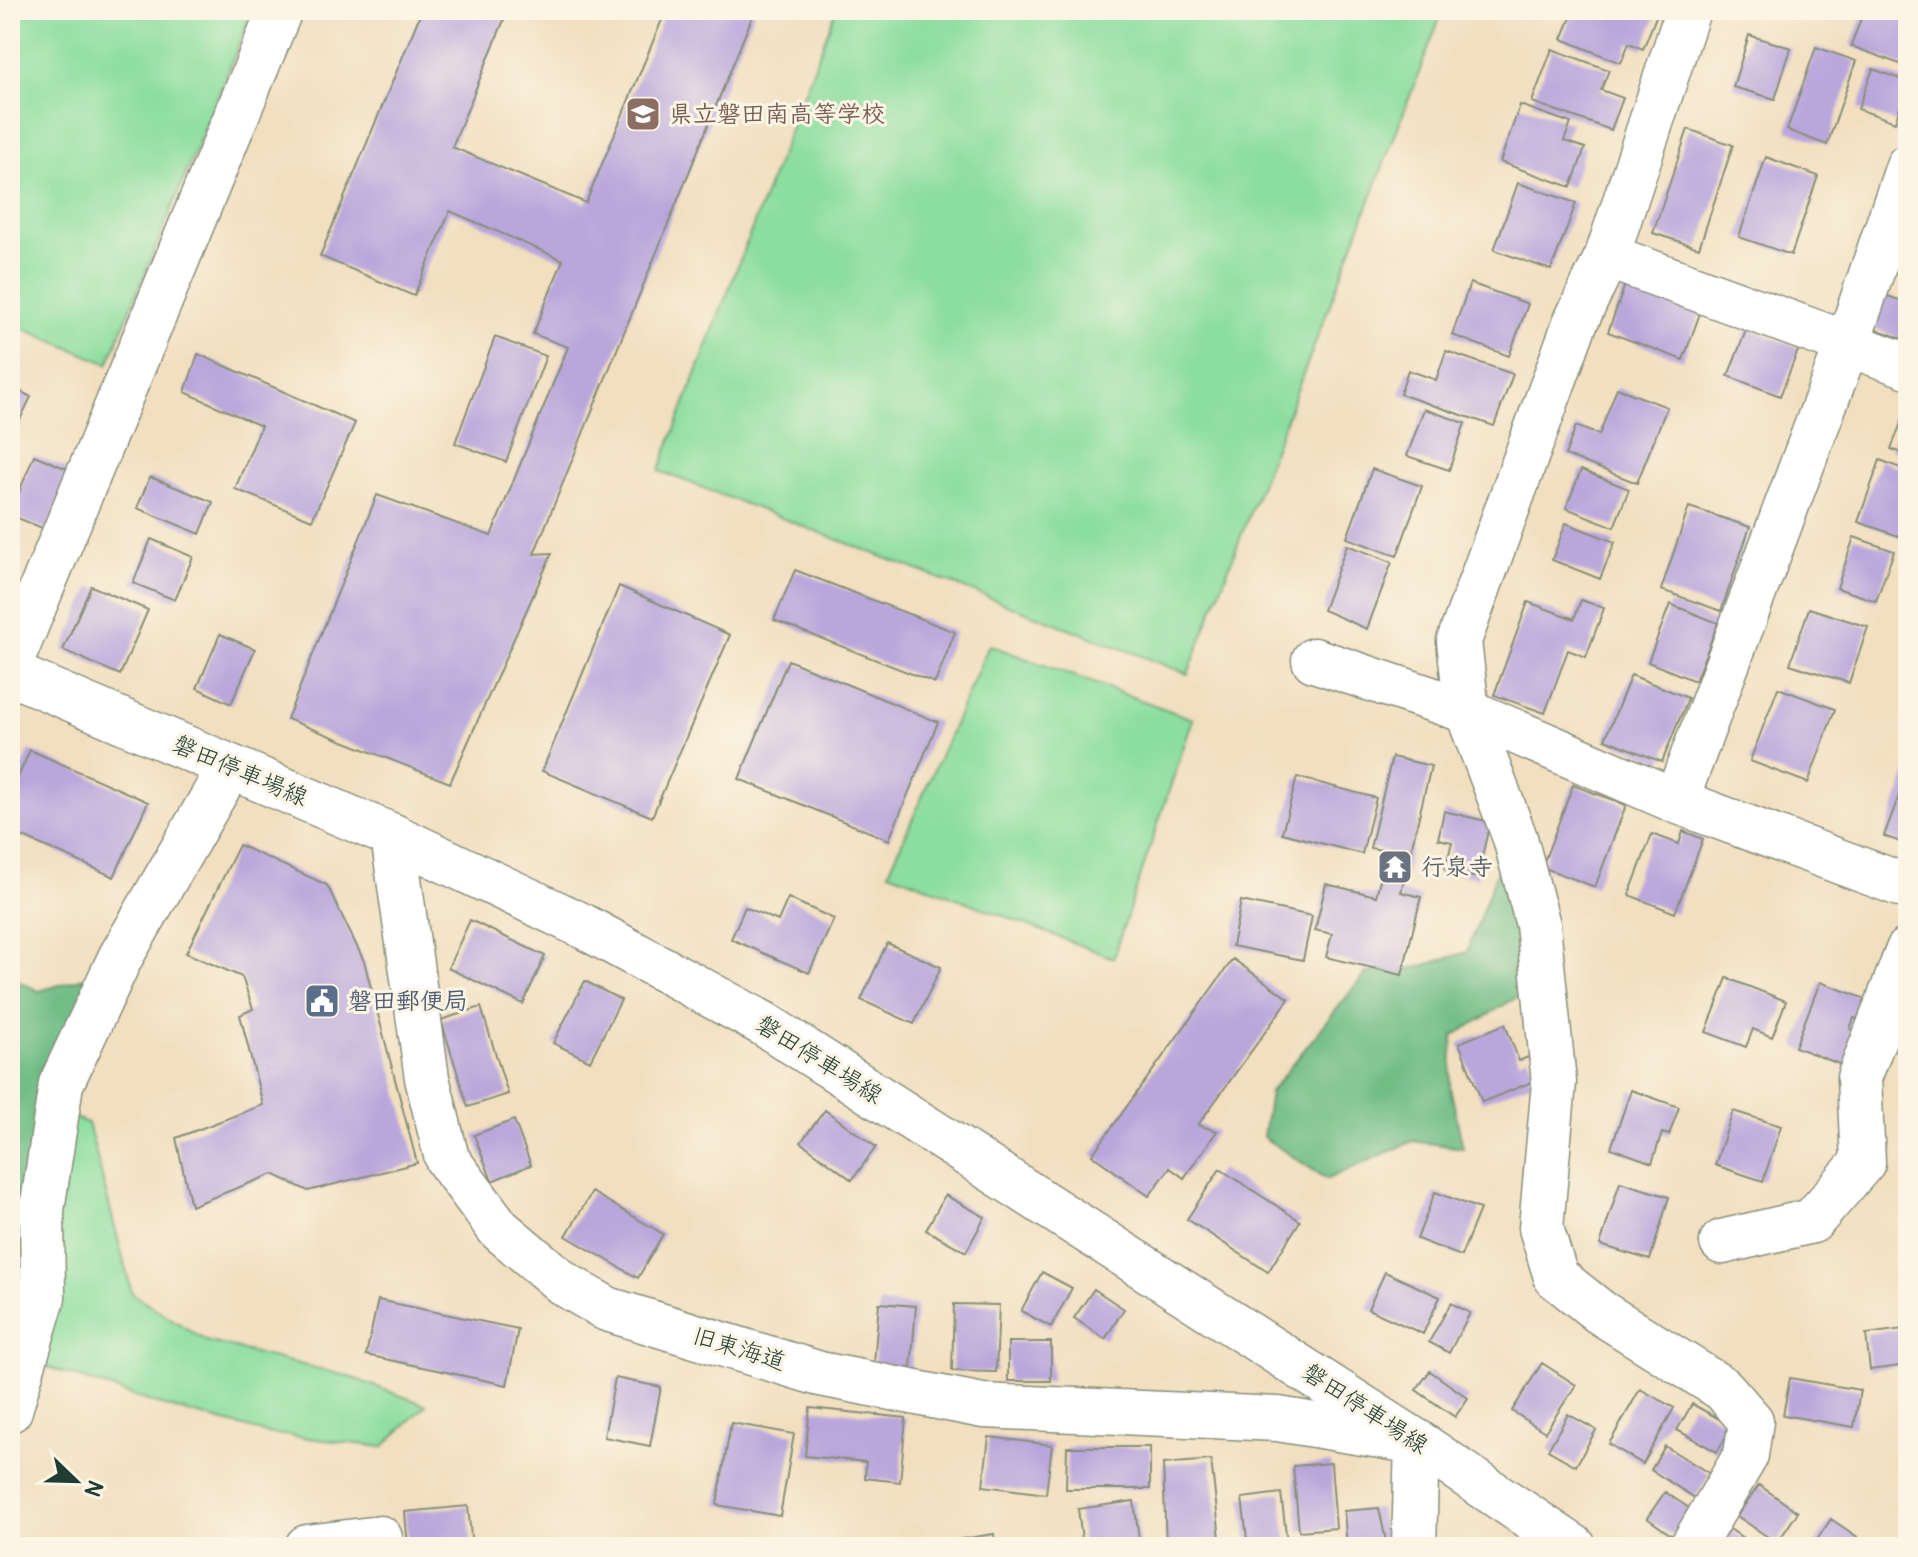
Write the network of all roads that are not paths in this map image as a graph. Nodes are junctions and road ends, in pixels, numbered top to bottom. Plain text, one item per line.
1 (280, 10) edge
2 (1688, 10) edge
3 (1908, 166) edge
4 (1607, 256) junction
5 (1847, 345) junction
6 (1908, 366) edge
7 (1314, 660) dead end
8 (10, 665) edge
9 (10, 673) edge
10 (1467, 711) junction
11 (230, 767) junction
12 (1676, 801) junction
13 (393, 836) junction
14 (1908, 887) edge
15 (1908, 950) edge
16 (1722, 1242) dead end
17 (10, 1410) edge
18 (1417, 1442) junction
19 (307, 1547) edge
20 (381, 1547) edge
21 (1414, 1547) edge
22 (1574, 1547) edge
23 (1692, 1547) edge

1 - 8 street
2 - 4 street
3 - 5 street
4 - 5 street
4 - 10 street
5 - 6 street
5 - 12 street
7 - 10 street
9 - 11 street, 磐田停車場線
10 - 12 street
10 - 23 street
11 - 13 street, 磐田停車場線
11 - 17 street
12 - 14 street
13 - 18 street, 磐田停車場線
13 - 18 street, 旧東海道
15 - 16 street
18 - 21 street
18 - 22 street, 磐田停車場線
19 - 20 street

